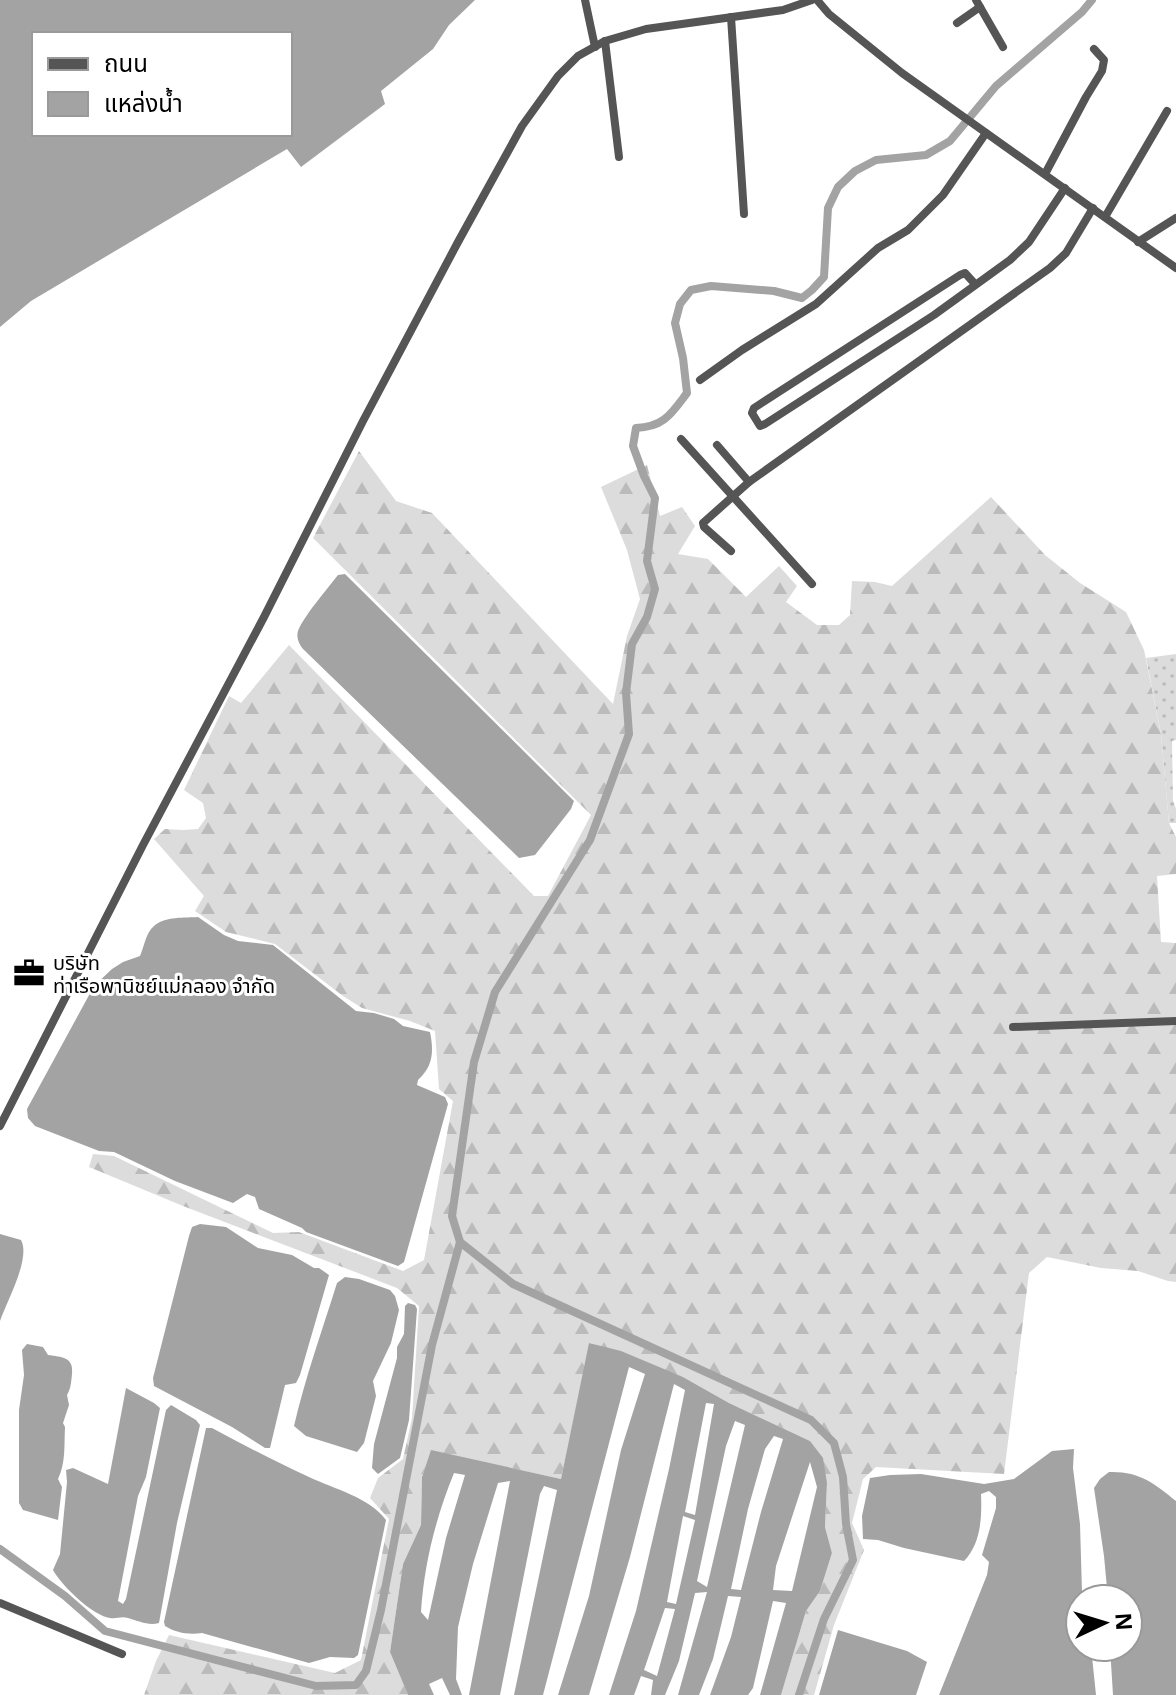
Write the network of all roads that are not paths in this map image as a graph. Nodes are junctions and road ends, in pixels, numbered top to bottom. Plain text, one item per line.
1 (585, 0) edge
2 (815, 0) edge
3 (978, 4) edge
4 (731, 17) junction
5 (957, 23) dead end
6 (605, 41) junction
7 (595, 47) junction
8 (1003, 47) dead end
9 (1094, 49) dead end
10 (1167, 111) dead end
11 (985, 132) junction
12 (619, 157) dead end
13 (1045, 174) junction
14 (1065, 188) junction
15 (1093, 208) junction
16 (744, 214) dead end
17 (1105, 217) junction
18 (1176, 218) edge
19 (1138, 242) junction
20 (1174, 264) edge
21 (975, 284) junction
22 (700, 380) dead end
23 (681, 439) dead end
24 (717, 445) dead end
25 (749, 482) junction
26 (732, 496) junction
27 (731, 551) dead end
28 (812, 584) dead end
29 (1176, 1021) edge
30 (1013, 1027) dead end
31 (0, 1126) edge
32 (0, 1603) edge
33 (122, 1654) dead end

1 - 7 street
2 - 4 street
2 - 11 street
3 - 5 street
3 - 8 street
4 - 6 street
4 - 16 street
6 - 7 street
6 - 12 street
7 - 31 street
9 - 13 street
10 - 17 street
11 - 13 street
11 - 22 street
13 - 14 street
14 - 15 street
14 - 21 street
15 - 17 street
15 - 25 street
17 - 19 street
18 - 19 street
19 - 20 street
21 - 21 street
23 - 26 street
24 - 25 street
25 - 26 street
26 - 27 street
26 - 28 street
29 - 30 street
32 - 33 street

